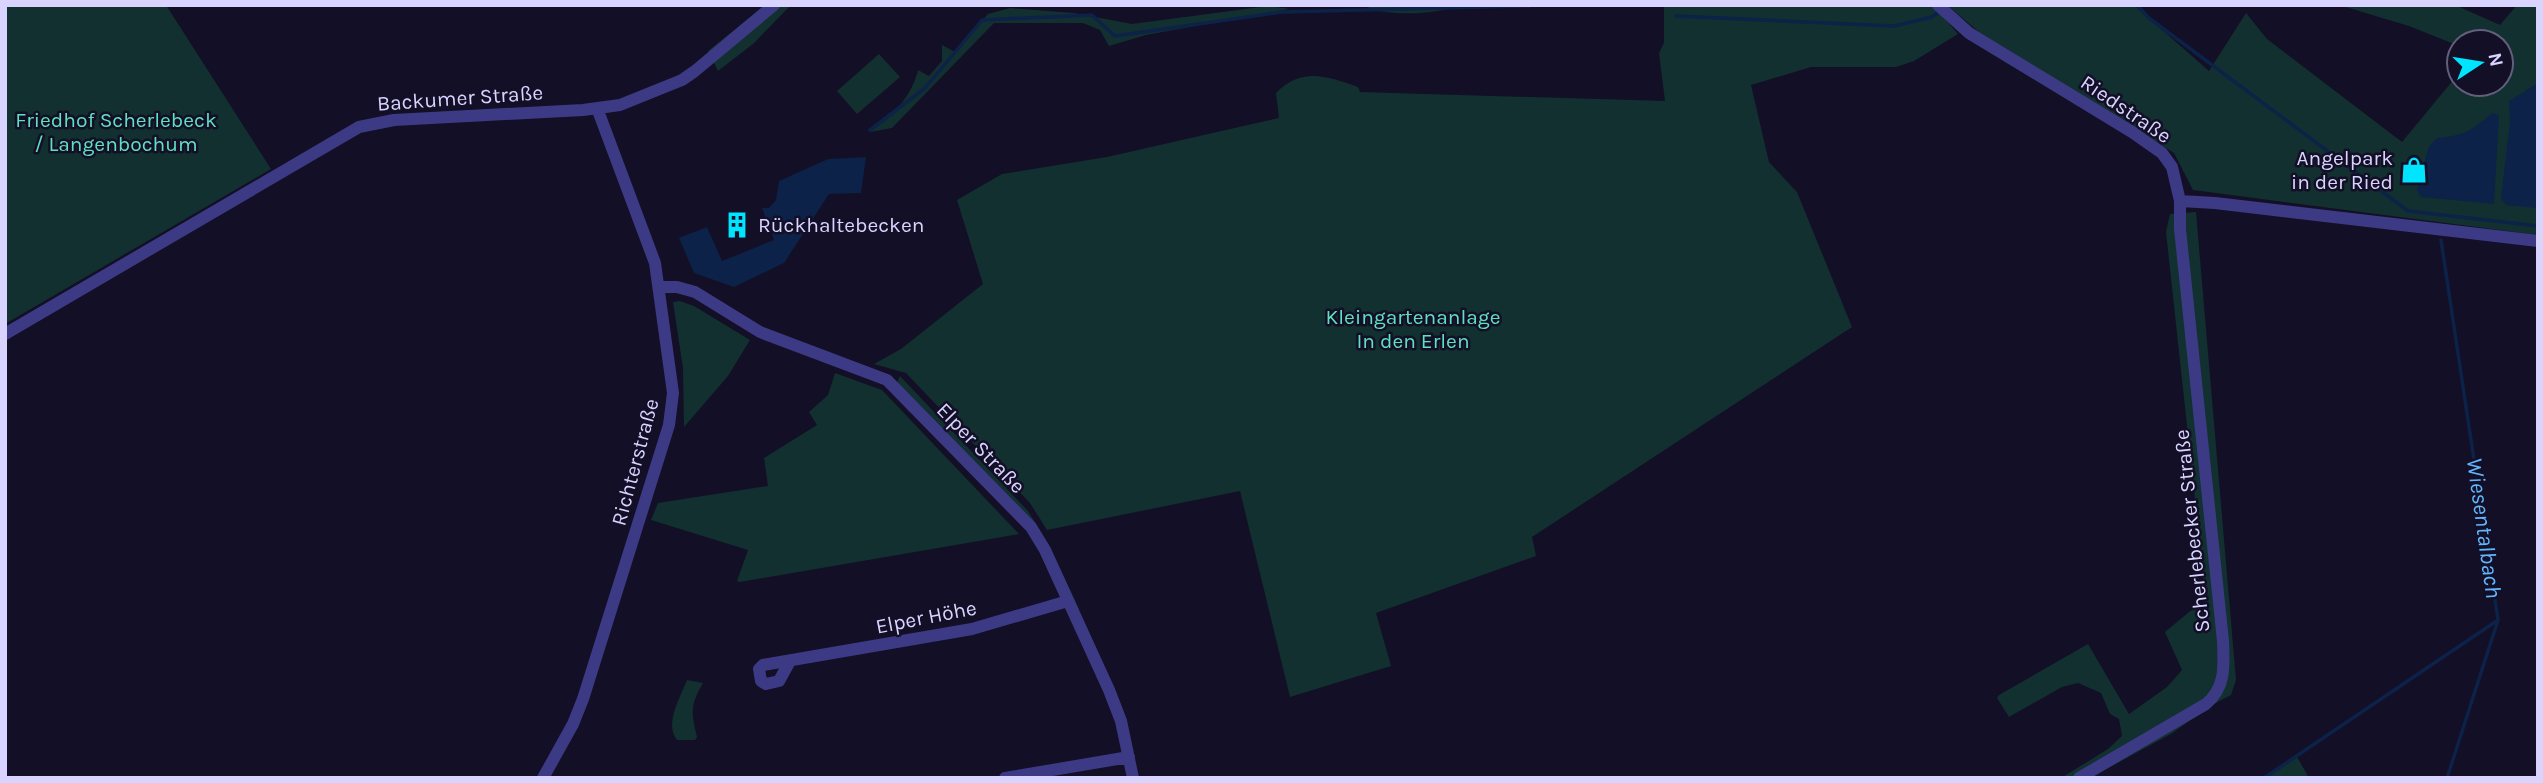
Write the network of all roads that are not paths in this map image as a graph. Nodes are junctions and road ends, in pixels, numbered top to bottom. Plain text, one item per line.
1 (774, 5) edge
2 (1941, 9) edge
3 (597, 108) junction
4 (2180, 201) junction
5 (2538, 241) edge
6 (659, 287) junction
7 (5, 334) edge
8 (1068, 601) junction
9 (790, 661) dead end
10 (1129, 757) junction
11 (543, 778) edge
12 (1005, 778) edge
13 (1133, 778) edge
14 (2079, 778) edge

1 - 3 street, Backumer Straße
2 - 4 street, Riedstraße
3 - 6 street, Richterstraße
3 - 7 street, Backumer Straße
4 - 5 street
4 - 14 street, Scherlebecker Straße
6 - 8 street, Elper Straße
6 - 11 street, Richterstraße
8 - 9 street, Elper Höhe
8 - 10 street, Elper Straße
10 - 12 street
10 - 13 street, Elper Straße

